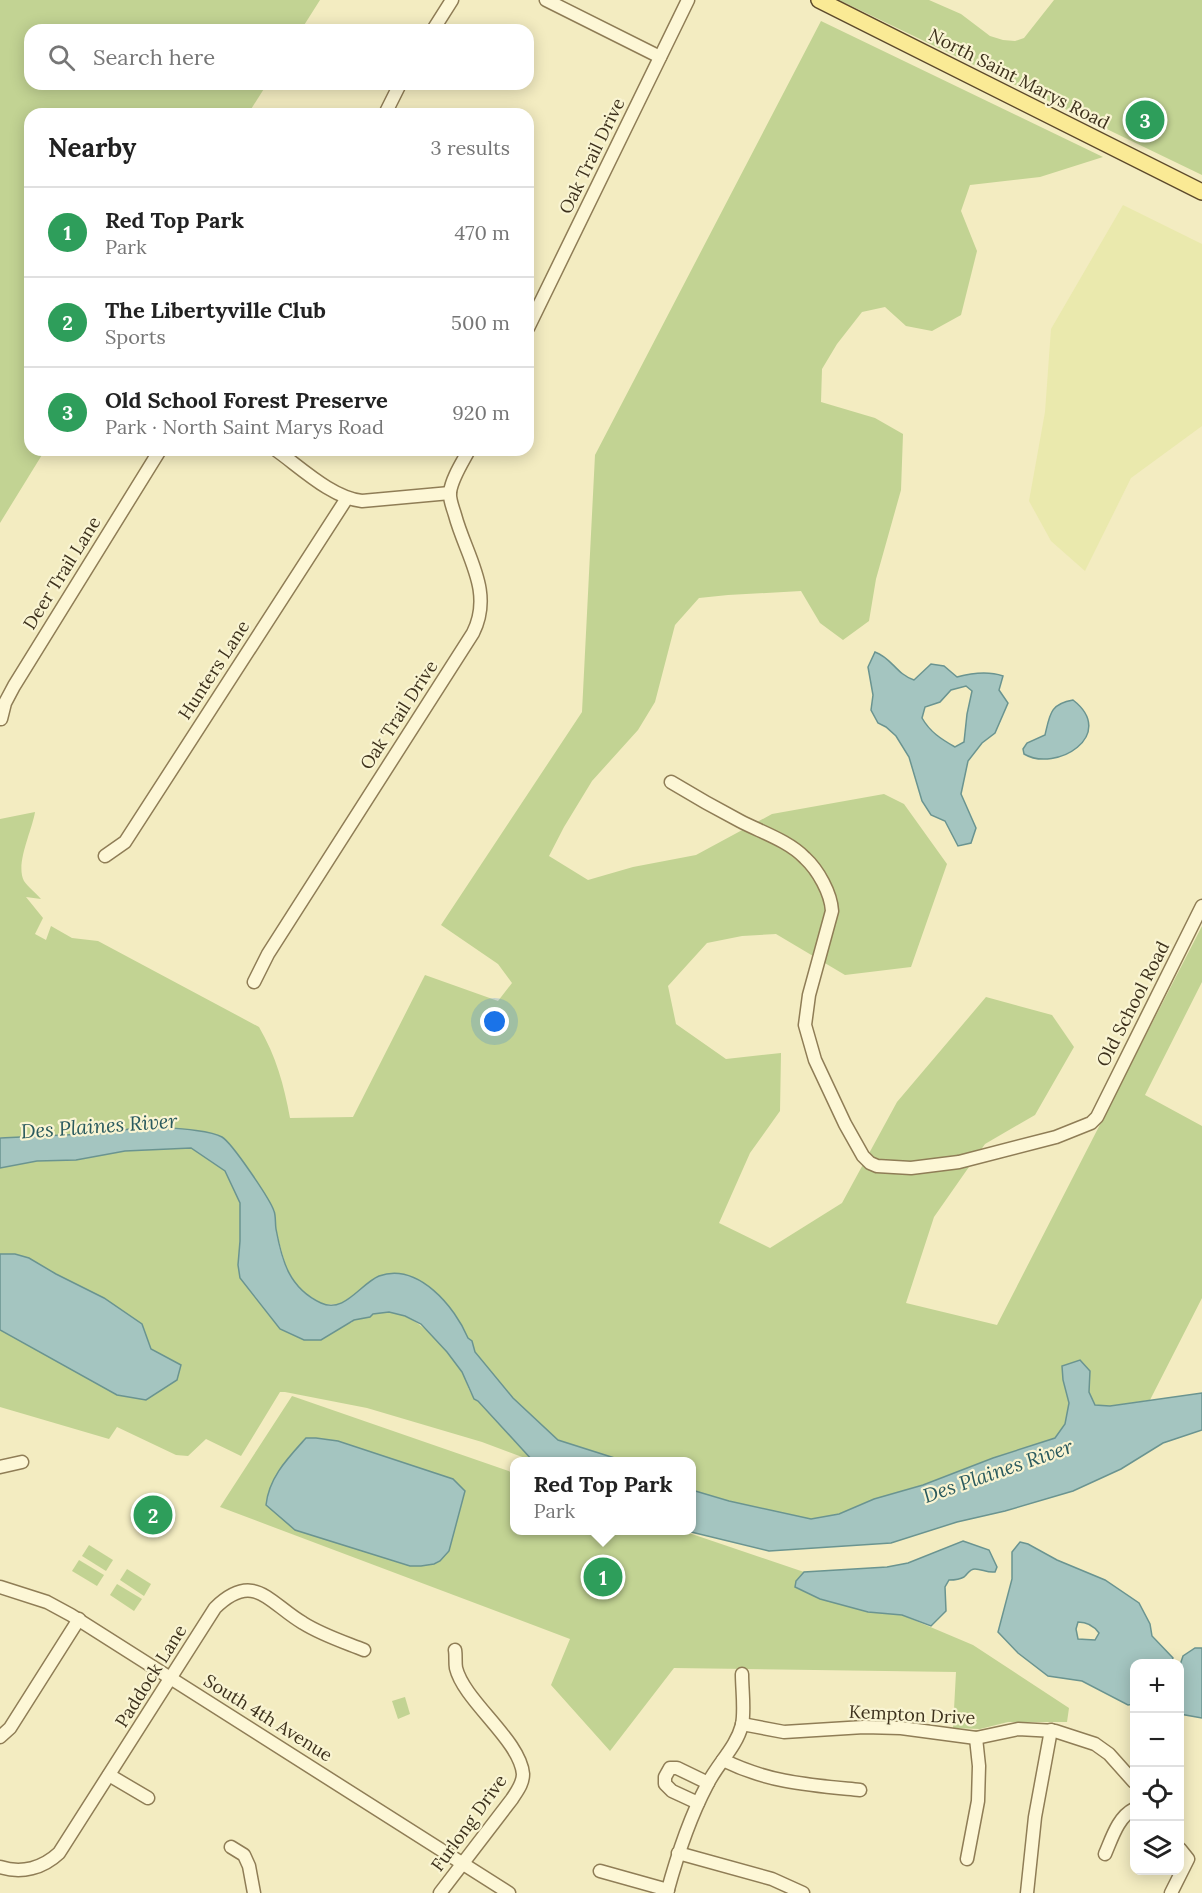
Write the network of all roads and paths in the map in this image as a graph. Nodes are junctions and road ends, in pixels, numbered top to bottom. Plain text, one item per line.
1 (452, 0) edge
2 (546, 0) edge
3 (688, 0) edge
4 (819, 0) edge
5 (437, 24) edge
6 (660, 57) junction
7 (397, 90) edge
8 (388, 108) edge
9 (1202, 192) edge
10 (534, 316) edge
11 (156, 456) edge
12 (285, 456) edge
13 (466, 456) edge
14 (450, 493) junction
15 (347, 498) junction
16 (2, 718) dead end
17 (671, 783) dead end
18 (105, 856) dead end
19 (1201, 912) edge
20 (254, 982) dead end
21 (22, 1462) dead end
22 (0, 1467) edge
23 (0, 1587) edge
24 (79, 1619) junction
25 (364, 1650) dead end
26 (455, 1650) dead end
27 (742, 1674) dead end
28 (171, 1678) junction
29 (742, 1724) junction
30 (1051, 1730) junction
31 (0, 1737) edge
32 (976, 1738) junction
33 (723, 1760) junction
34 (110, 1775) junction
35 (1130, 1778) edge
36 (708, 1783) junction
37 (860, 1790) dead end
38 (148, 1798) dead end
39 (698, 1803) junction
40 (1130, 1811) edge
41 (231, 1847) dead end
42 (678, 1853) junction
43 (1105, 1854) dead end
44 (967, 1859) dead end
45 (463, 1863) junction
46 (0, 1868) edge
47 (600, 1871) dead end
48 (1180, 1875) edge
49 (668, 1892) edge
50 (254, 1893) edge
51 (440, 1893) edge
52 (509, 1893) edge
53 (803, 1893) edge
54 (1027, 1893) edge
55 (1171, 1893) edge

1 - 5 street
2 - 6 street
3 - 6 street, Oak Trail Drive
4 - 9 main road, North Saint Marys Road
6 - 10 street, Oak Trail Drive
7 - 8 street
11 - 16 street, Deer Trail Lane
12 - 15 street
13 - 14 street
14 - 15 street
14 - 20 street, Oak Trail Drive
15 - 18 street, Hunters Lane
17 - 19 street, Old School Road
21 - 22 street
23 - 24 street, South 4th Avenue
24 - 28 street, South 4th Avenue
24 - 31 street
25 - 28 street, Paddock Lane
26 - 45 street, Furlong Drive
27 - 29 street
28 - 34 street, Paddock Lane
28 - 45 street, South 4th Avenue
29 - 32 street, Kempton Drive
29 - 33 street
30 - 32 street, Kempton Drive
30 - 35 street, Kempton Drive
30 - 54 street
32 - 44 street
33 - 36 street
33 - 37 street
34 - 38 street
34 - 46 street, Paddock Lane
36 - 39 street
36 - 39 street
39 - 42 street
40 - 43 street
41 - 50 street
42 - 49 street
42 - 53 street
45 - 51 street, Furlong Drive
45 - 52 street, South 4th Avenue
47 - 49 street
48 - 55 street

